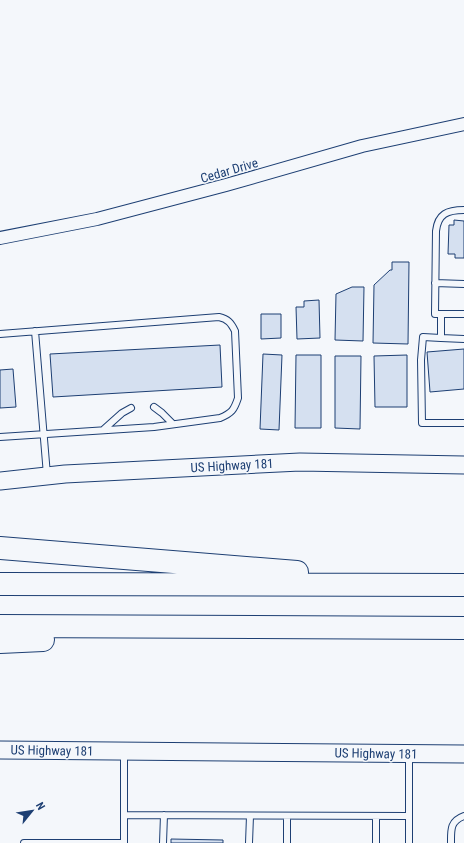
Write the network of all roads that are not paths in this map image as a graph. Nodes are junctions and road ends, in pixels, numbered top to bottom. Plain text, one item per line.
1 (464, 124) edge
2 (464, 210) edge
3 (0, 238) edge
4 (436, 283) junction
5 (464, 284) edge
6 (441, 314) junction
7 (464, 314) edge
8 (35, 331) junction
9 (0, 334) edge
10 (441, 338) junction
11 (464, 339) edge
12 (154, 407) dead end
13 (131, 408) dead end
14 (464, 423) edge
15 (173, 424) junction
16 (103, 430) junction
17 (43, 434) junction
18 (0, 437) edge
19 (464, 464) edge
20 (47, 476) junction
21 (0, 481) edge
22 (0, 548) edge
23 (0, 584) edge
24 (334, 584) junction
25 (464, 586) edge
26 (0, 626) edge
27 (167, 627) junction
28 (464, 628) edge
29 (0, 642) edge
30 (0, 750) edge
31 (124, 751) junction
32 (409, 754) junction
33 (464, 754) edge
34 (124, 815) junction
35 (164, 815) junction
36 (250, 816) junction
37 (287, 816) junction
38 (376, 816) junction
39 (409, 816) junction
40 (464, 816) edge
41 (24, 843) edge
42 (124, 843) edge
43 (163, 843) edge
44 (249, 843) edge
45 (286, 843) edge
46 (376, 843) edge
47 (410, 843) edge
48 (450, 843) edge

1 - 3 street, Cedar Drive
2 - 4 lane
4 - 5 lane
4 - 6 lane
6 - 7 lane
6 - 10 lane
8 - 9 lane
8 - 15 lane
8 - 17 lane
10 - 11 lane
10 - 14 lane
12 - 15 lane
13 - 16 lane
15 - 16 lane
16 - 17 lane
17 - 18 lane
17 - 20 lane
19 - 20 main road, US Highway 181
20 - 21 main road, US Highway 181
22 - 24 highway
23 - 24 highway
24 - 25 highway
26 - 27 highway
27 - 28 highway
27 - 29 highway
30 - 31 main road, US Highway 181
31 - 32 main road, US Highway 181
31 - 34 lane
32 - 33 main road, US Highway 181
32 - 39 lane
34 - 35 lane
34 - 42 lane
35 - 36 lane
35 - 43 lane
36 - 37 lane
36 - 44 lane
37 - 38 lane
37 - 45 lane
38 - 39 lane
38 - 46 lane
39 - 47 lane
40 - 48 lane
41 - 42 lane

